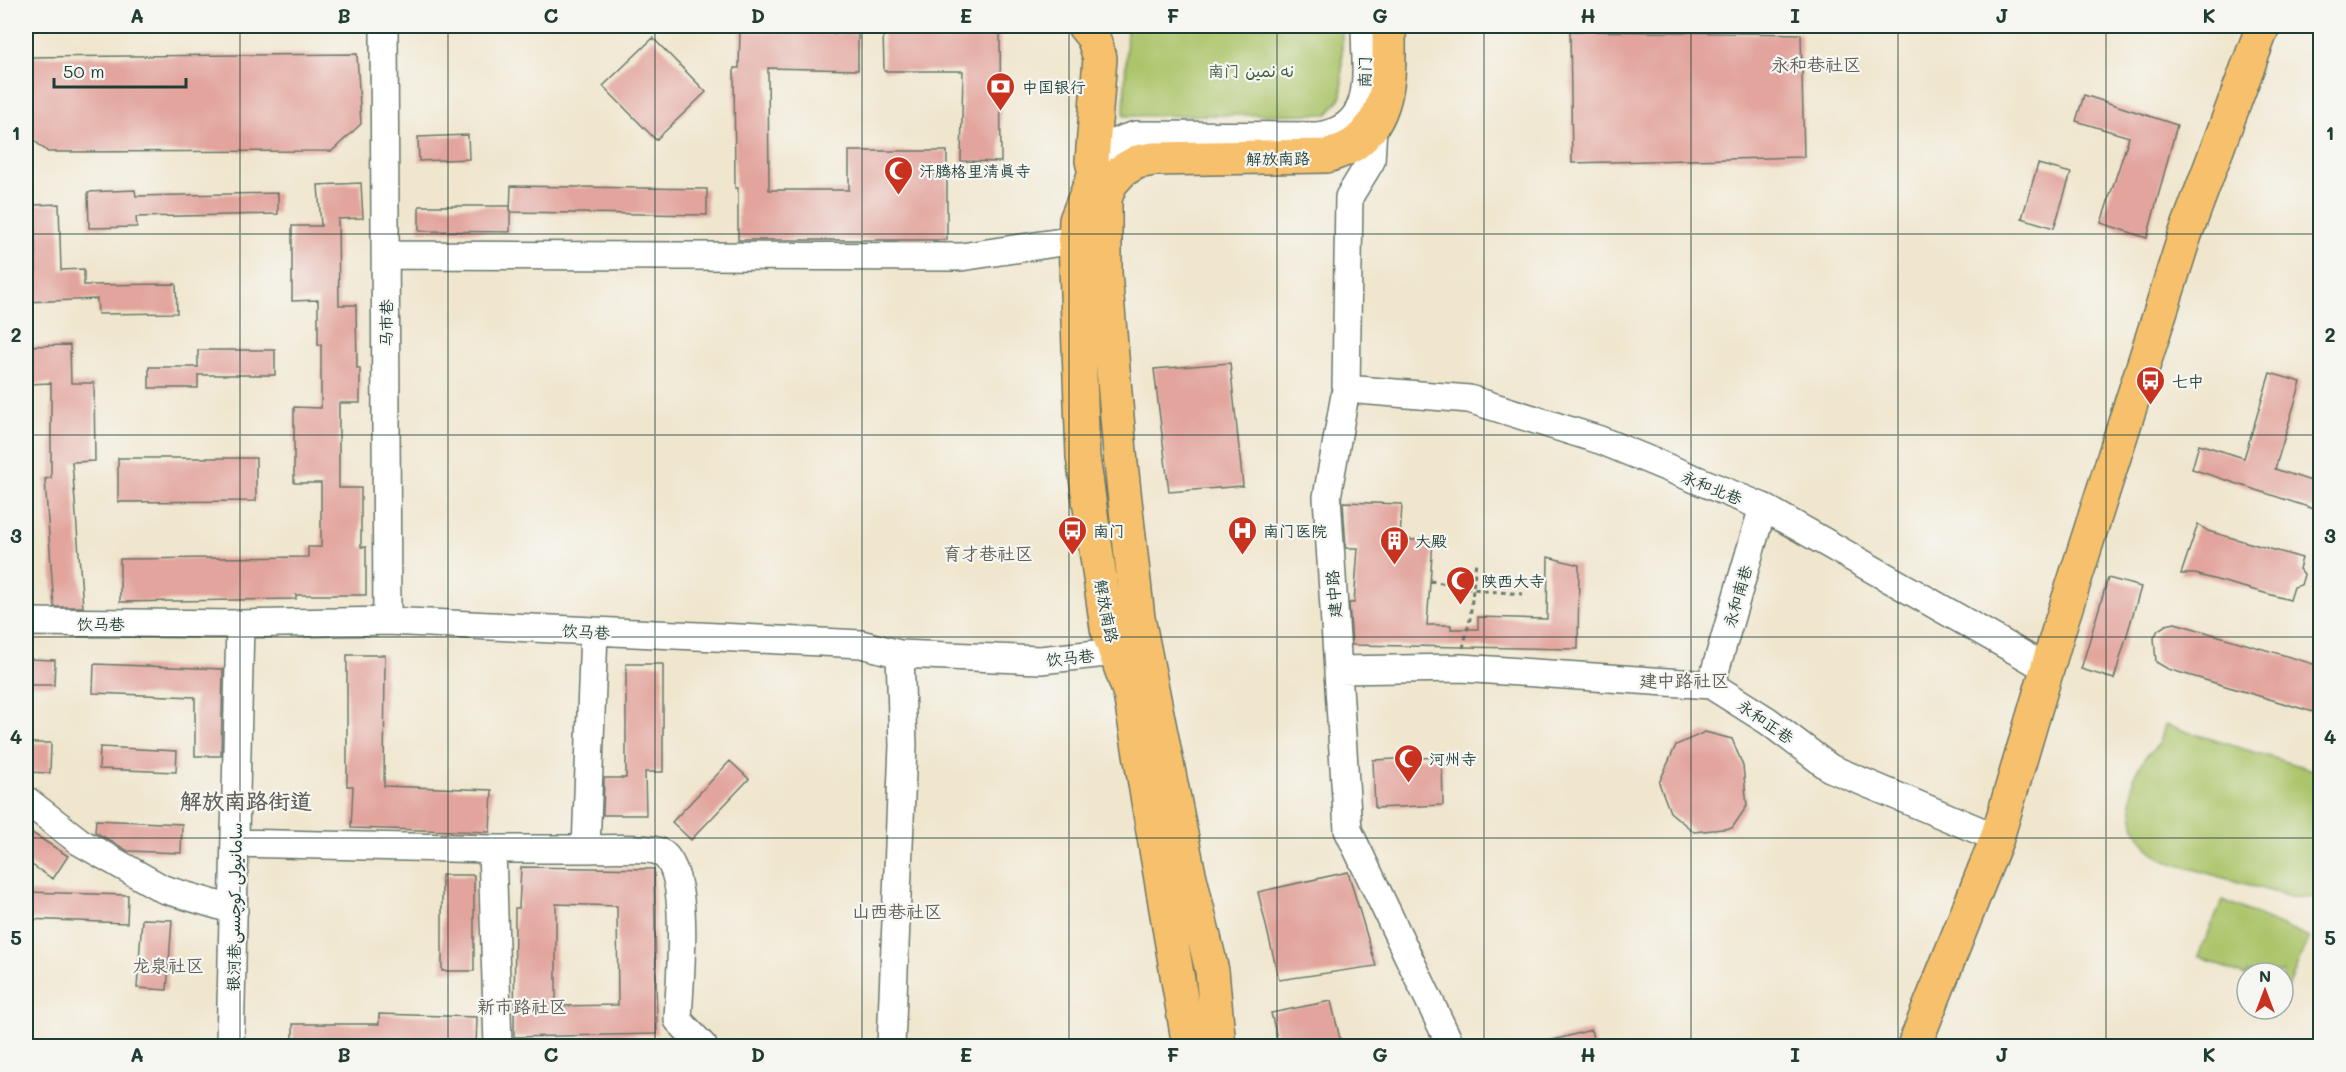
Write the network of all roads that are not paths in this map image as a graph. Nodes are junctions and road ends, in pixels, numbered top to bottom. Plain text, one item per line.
1 (384, 26) edge
2 (1084, 26) edge
3 (1365, 26) edge
4 (1389, 26) edge
5 (2263, 26) edge
6 (1373, 126) junction
7 (1154, 159) junction
8 (1095, 173) junction
9 (1105, 216) junction
10 (1075, 240) junction
11 (385, 255) junction
12 (1346, 389) junction
13 (1763, 507) junction
14 (387, 621) junction
15 (26, 622) edge
16 (240, 624) junction
17 (594, 631) junction
18 (1130, 651) junction
19 (900, 654) junction
20 (2048, 669) junction
21 (1338, 670) junction
22 (1711, 685) junction
23 (26, 800) edge
24 (1997, 838) junction
25 (235, 843) junction
26 (492, 849) junction
27 (586, 849) junction
28 (234, 910) junction
29 (230, 1047) edge
30 (498, 1047) edge
31 (703, 1047) edge
32 (891, 1047) edge
33 (1189, 1047) edge
34 (1219, 1047) edge
35 (1451, 1047) edge
36 (1914, 1047) edge

1 - 11 street, 马市巷
2 - 8 main road, 解放南路
3 - 8 street, 南门
4 - 6 main road, 解放南路
5 - 20 main road
6 - 7 main road, 解放南路
6 - 12 street, 建中路
7 - 8 main road
7 - 9 main road, 解放南路
8 - 9 main road, 解放南路
8 - 10 main road, 解放南路
9 - 18 main road, 解放南路
10 - 11 street
10 - 18 main road, 解放南路
11 - 14 street, 马市巷
12 - 13 street, 永和北巷
12 - 21 street, 建中路
13 - 20 street, 永和北巷
13 - 22 street, 永和南巷
14 - 16 street, 饮马巷
14 - 17 street, 饮马巷
15 - 16 street, 饮马巷
16 - 25 street, 银河巷سامانيولى كوچىسى
17 - 19 street, 饮马巷
17 - 27 street
18 - 19 street, 饮马巷
18 - 33 main road, 解放南路
18 - 34 main road, 解放南路
19 - 32 street
20 - 24 main road
21 - 22 street, 永和正巷
21 - 35 street, 建中路
22 - 24 street, 永和正巷
23 - 28 street
24 - 36 main road
25 - 26 street
25 - 28 street, 银河巷سامانيولى كوچىسى
26 - 27 street
26 - 30 street
27 - 31 street
28 - 29 street, 银河巷سامانيولى كوچىسى

